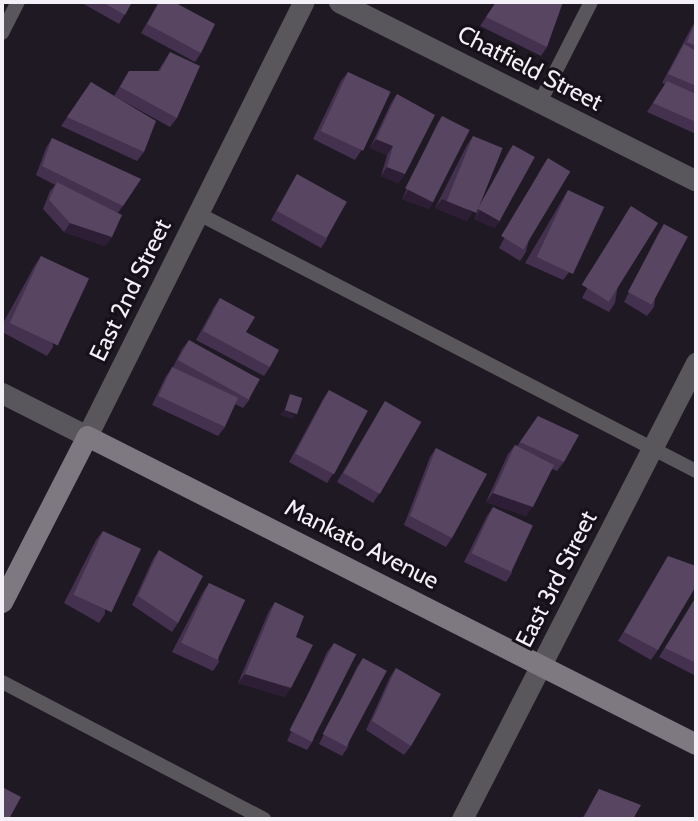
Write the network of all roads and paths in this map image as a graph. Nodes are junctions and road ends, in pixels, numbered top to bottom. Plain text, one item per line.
1 (18, 2) edge
2 (303, 2) edge
3 (339, 2) edge
4 (591, 2) edge
5 (2, 33) edge
6 (540, 103) junction
7 (696, 181) edge
8 (197, 213) junction
9 (696, 363) edge
10 (2, 393) edge
11 (87, 436) junction
12 (653, 448) junction
13 (696, 471) edge
14 (2, 601) edge
15 (542, 664) junction
16 (2, 682) edge
17 (696, 744) edge
18 (264, 819) edge
19 (463, 819) edge

1 - 5 lane
2 - 8 street, East 2nd Street
3 - 6 street, Chatfield Street
4 - 6 lane
6 - 7 street, Chatfield Street
8 - 11 street, East 2nd Street
8 - 12 lane
9 - 12 street, East 3rd Street
10 - 11 street, Mankato Avenue
11 - 14 street, East 2nd Street
11 - 15 street, Mankato Avenue
12 - 13 lane
12 - 15 street, East 3rd Street
15 - 17 street, Mankato Avenue
15 - 19 street, East 3rd Street
16 - 18 lane

